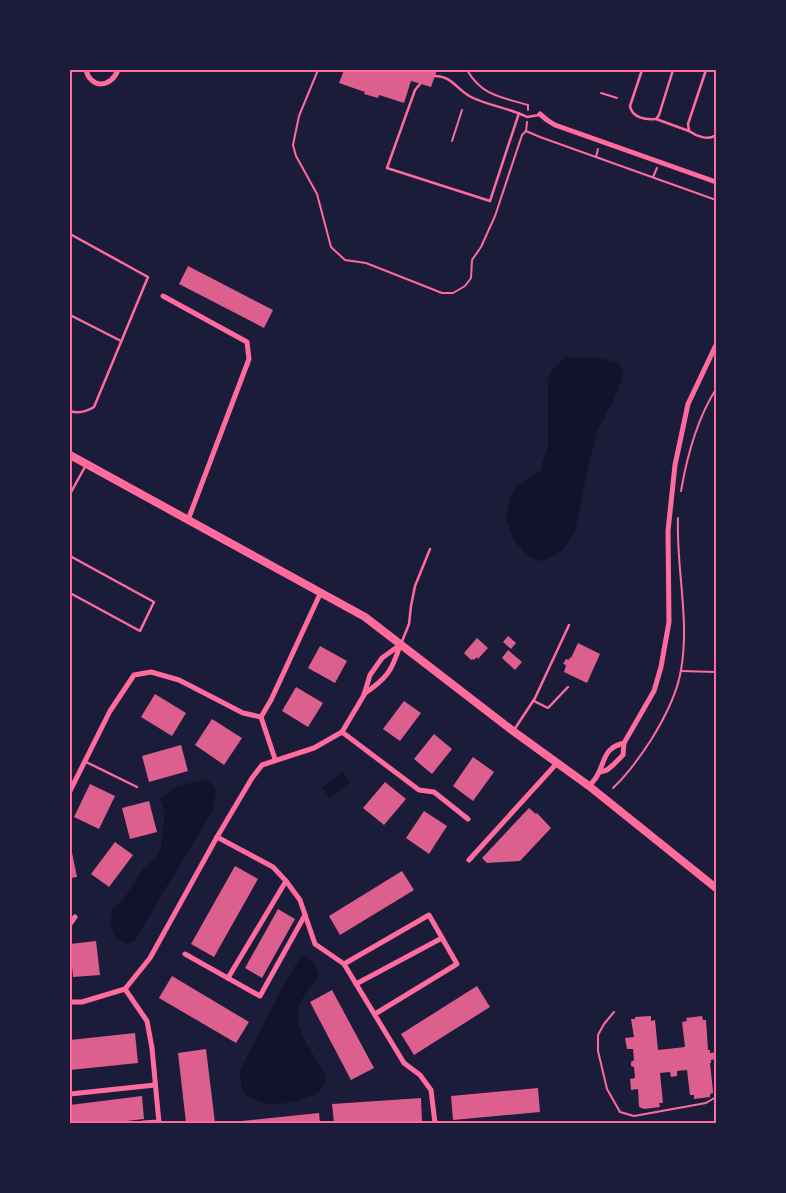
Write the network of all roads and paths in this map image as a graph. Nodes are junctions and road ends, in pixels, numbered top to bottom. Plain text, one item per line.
1 (86, 70) edge
2 (118, 70) edge
3 (318, 70) edge
4 (467, 70) edge
5 (642, 70) edge
6 (673, 70) edge
7 (706, 70) edge
8 (435, 76) dead end
9 (420, 84) dead end
10 (601, 93) dead end
11 (617, 98) dead end
12 (462, 110) dead end
13 (528, 110) dead end
14 (519, 113) junction
15 (540, 114) joint
16 (656, 120) junction
17 (526, 124) dead end
18 (689, 130) junction
19 (526, 131) junction
20 (716, 135) edge
21 (452, 141) dead end
22 (598, 149) dead end
23 (596, 157) junction
24 (657, 168) dead end
25 (653, 177) junction
26 (716, 182) edge
27 (716, 200) edge
28 (70, 234) edge
29 (163, 296) dead end
30 (70, 314) edge
31 (121, 341) junction
32 (716, 345) edge
33 (70, 410) edge
34 (70, 455) edge
35 (86, 464) junction
36 (70, 494) edge
37 (188, 520) junction
38 (430, 549) dead end
39 (70, 556) edge
40 (321, 592) junction
41 (70, 593) edge
42 (569, 625) dead end
43 (400, 645) junction
44 (681, 671) dead end
45 (716, 672) edge
46 (568, 687) dead end
47 (364, 695) junction
48 (534, 700) junction
49 (261, 717) junction
50 (342, 732) junction
51 (513, 732) junction
52 (624, 743) junction
53 (275, 760) junction
54 (85, 761) junction
55 (558, 762) junction
56 (600, 772) junction
57 (589, 786) junction
58 (138, 787) dead end
59 (70, 791) edge
60 (468, 819) dead end
61 (217, 837) junction
62 (469, 860) dead end
63 (286, 881) junction
64 (716, 888) edge
65 (305, 915) junction
66 (74, 916) dead end
67 (70, 924) edge
68 (442, 938) junction
69 (185, 954) dead end
70 (344, 964) junction
71 (228, 978) junction
72 (356, 984) junction
73 (125, 989) junction
74 (70, 1002) edge
75 (614, 1012) dead end
76 (374, 1014) junction
77 (155, 1086) junction
78 (70, 1094) edge
79 (716, 1097) edge
80 (159, 1122) edge
81 (143, 1123) edge
82 (435, 1123) edge

1 - 2 street
3 - 19 path
4 - 13 path
5 - 16 lane
6 - 16 lane
7 - 18 lane
8 - 14 lane
9 - 14 lane
10 - 11 path
12 - 21 path
14 - 15 lane
15 - 26 street
16 - 18 lane
17 - 19 path
18 - 20 lane
19 - 23 path
22 - 23 path
23 - 25 path
24 - 25 path
25 - 27 path
28 - 31 lane
29 - 37 street
30 - 31 lane
31 - 33 lane
32 - 52 street
34 - 35 main road
35 - 36 lane
35 - 37 main road
37 - 40 main road
38 - 43 lane
39 - 41 lane
40 - 43 main road
40 - 49 street
42 - 48 lane
43 - 47 street
43 - 47 street
43 - 51 main road
44 - 45 path
46 - 48 lane
47 - 50 street
48 - 51 lane
49 - 53 street
49 - 54 street
50 - 53 street
50 - 60 street
51 - 55 main road
52 - 56 street
52 - 56 street
53 - 61 street
54 - 58 lane
54 - 59 street
55 - 57 main road
55 - 62 street
56 - 57 street
57 - 64 main road
61 - 63 street
61 - 73 street
63 - 65 street
63 - 71 street
65 - 70 street
65 - 71 street
66 - 67 street
68 - 70 street
68 - 72 street
68 - 76 street
69 - 71 street
70 - 72 street
72 - 76 street
73 - 74 street
73 - 77 street
75 - 79 path
76 - 82 street
77 - 78 street
77 - 80 street
80 - 81 street

